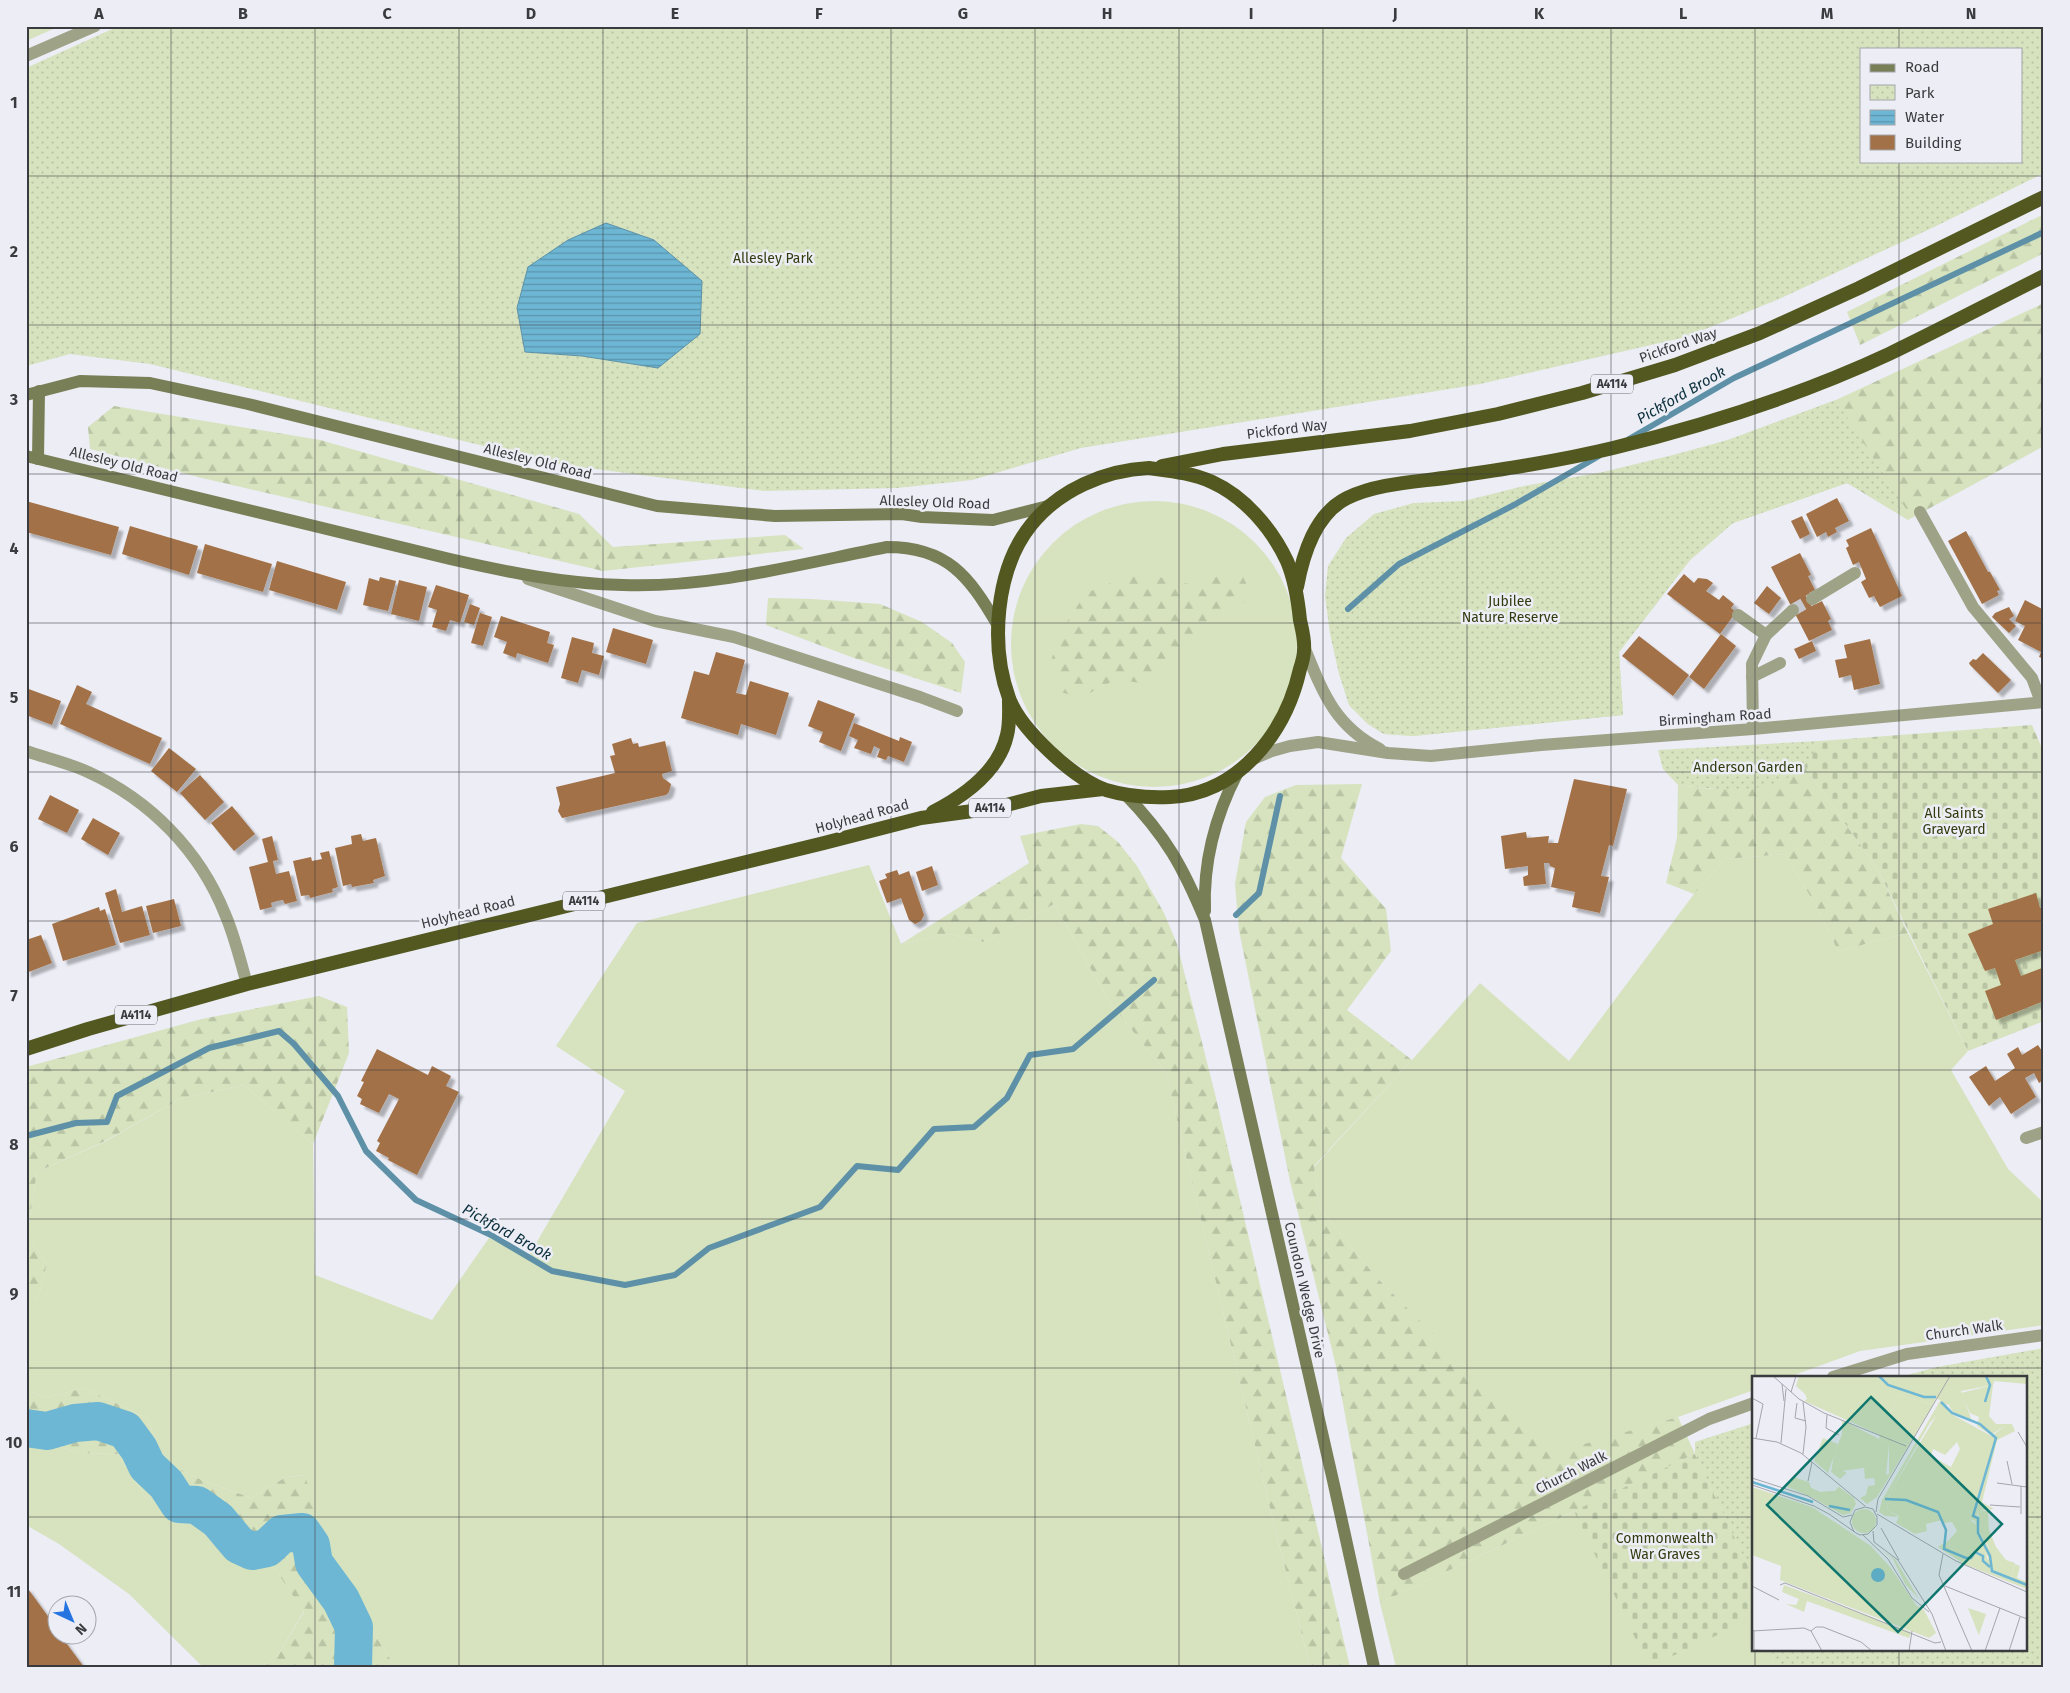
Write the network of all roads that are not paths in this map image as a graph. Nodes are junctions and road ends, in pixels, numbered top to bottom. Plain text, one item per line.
1 (95, 26) edge
2 (26, 56) edge
3 (2044, 197) edge
4 (2044, 276) edge
5 (39, 391) junction
6 (26, 394) edge
7 (32, 457) edge
8 (1149, 468) junction
9 (1048, 506) junction
10 (1920, 512) dead end
11 (506, 571) junction
12 (1855, 573) dead end
13 (1296, 590) junction
14 (1812, 599) tunnel mouth
15 (1793, 610) tunnel mouth
16 (1738, 615) dead end
17 (997, 624) junction
18 (1766, 635) junction
19 (1305, 649) junction
20 (1780, 663) dead end
21 (1752, 677) junction
22 (1009, 700) junction
23 (2042, 702) edge
24 (957, 711) dead end
25 (1753, 729) junction
26 (26, 751) edge
27 (1388, 753) junction
28 (1253, 759) junction
29 (1238, 772) junction
30 (1103, 789) junction
31 (1125, 794) junction
32 (921, 818) junction
33 (1205, 920) junction
34 (247, 984) junction
35 (26, 1049) edge
36 (2044, 1132) edge
37 (2026, 1138) dead end
38 (2044, 1335) edge
39 (1836, 1376) edge
40 (1752, 1404) edge
41 (1404, 1574) dead end
42 (1374, 1667) edge

1 - 2 street
3 - 8 highway, Pickford Way / A4114
4 - 13 highway
5 - 6 main road, Allesley Old Road
5 - 7 main road
5 - 9 main road, Allesley Old Road
7 - 11 main road, Allesley Old Road
8 - 9 highway
8 - 13 highway
9 - 17 highway
10 - 23 street
11 - 17 main road, Allesley Old Road
11 - 24 street, Allesley Old Road
12 - 14 street
13 - 19 highway
15 - 18 street
16 - 18 street
17 - 22 highway
18 - 21 street
19 - 27 street, Birmingham Road
19 - 28 highway
20 - 21 street
21 - 25 street
22 - 30 highway
22 - 32 highway, Holyhead Road
23 - 25 street, Birmingham Road
25 - 27 street, Birmingham Road
26 - 34 street
27 - 28 street, Birmingham Road
28 - 29 highway
29 - 31 highway
29 - 33 main road, Coundon Wedge Drive
30 - 31 highway
30 - 32 highway, Holyhead Road / A4114
31 - 33 main road, Coundon Wedge Drive
32 - 34 highway, Holyhead Road / A4114
33 - 42 main road, Coundon Wedge Drive
34 - 35 highway, Holyhead Road / A4114
36 - 37 street
38 - 39 street, Church Walk
40 - 41 street, Church Walk

